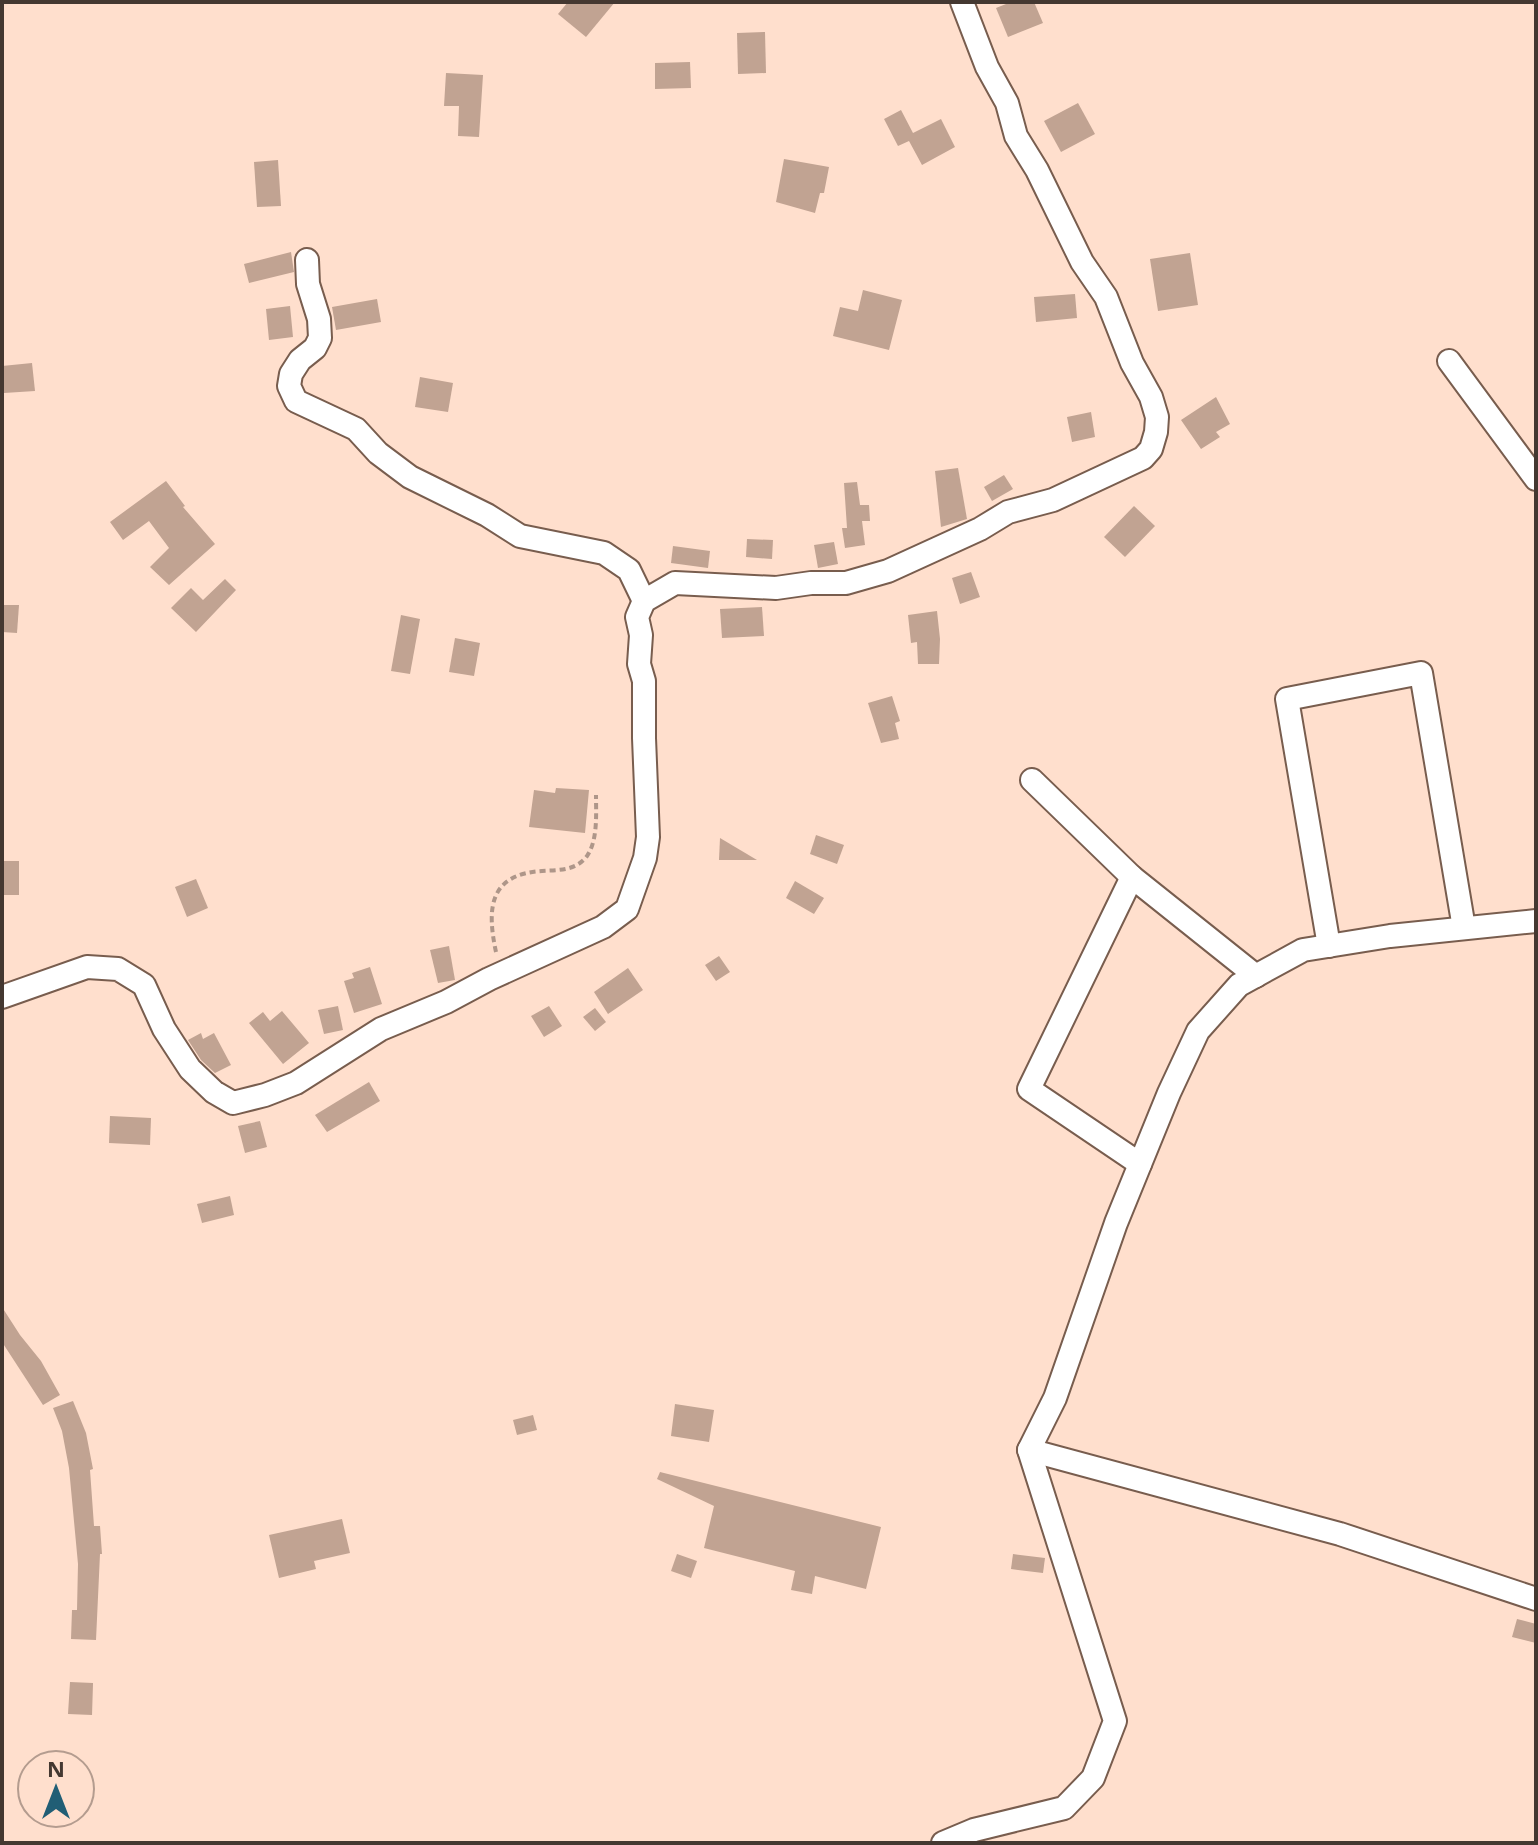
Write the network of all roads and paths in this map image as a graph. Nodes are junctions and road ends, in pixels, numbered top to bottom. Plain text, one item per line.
1 (962, 2) edge
2 (307, 260) dead end
3 (1449, 361) dead end
4 (1536, 479) edge
5 (644, 601) junction
6 (1032, 780) dead end
7 (596, 795) dead end
8 (1132, 877) junction
9 (1536, 921) edge
10 (1464, 928) junction
11 (1329, 946) junction
12 (505, 973) junction
13 (1256, 976) junction
14 (2, 997) edge
15 (1140, 1164) junction
16 (1029, 1450) junction
17 (1536, 1599) edge
18 (943, 1843) edge

1 - 5 street
2 - 5 street
3 - 4 street
5 - 12 street
6 - 8 street
7 - 12 path
8 - 13 street
8 - 15 street
9 - 10 street
10 - 11 street
10 - 11 street
11 - 13 street
12 - 14 street
13 - 15 street
15 - 16 street
16 - 17 street
16 - 18 street

